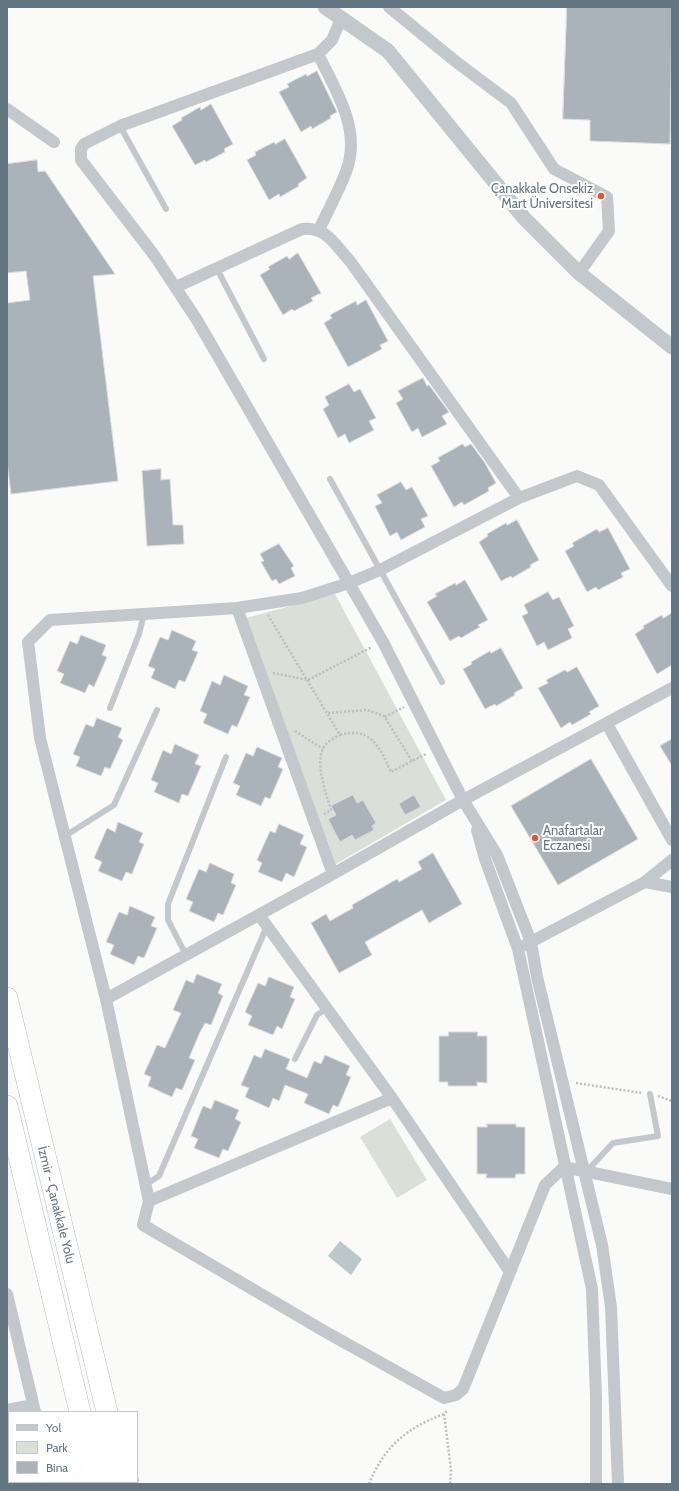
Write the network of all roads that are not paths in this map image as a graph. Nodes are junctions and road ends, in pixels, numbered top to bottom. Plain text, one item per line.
1 (325, 7) edge
2 (388, 7) edge
3 (341, 19) junction
4 (318, 54) junction
5 (7, 109) edge
6 (120, 126) junction
7 (54, 142) dead end
8 (166, 209) dead end
9 (319, 230) junction
10 (216, 267) junction
11 (579, 273) junction
12 (176, 287) junction
13 (672, 347) edge
14 (264, 359) dead end
15 (330, 479) dead end
16 (520, 498) junction
17 (380, 570) junction
18 (348, 583) junction
19 (672, 586) edge
20 (237, 608) junction
21 (144, 614) junction
22 (442, 682) dead end
23 (672, 688) edge
24 (110, 708) dead end
25 (156, 710) dead end
26 (606, 724) junction
27 (226, 757) dead end
28 (463, 800) junction
29 (473, 818) junction
30 (64, 836) junction
31 (672, 840) edge
32 (672, 860) edge
33 (333, 874) junction
34 (645, 882) junction
35 (672, 887) edge
36 (259, 915) junction
37 (267, 926) junction
38 (531, 942) junction
39 (518, 949) junction
40 (186, 955) junction
41 (7, 998) edge
42 (106, 999) junction
43 (327, 1008) junction
44 (295, 1059) dead end
45 (650, 1094) road end
46 (392, 1098) junction
47 (7, 1106) edge
48 (564, 1167) junction
49 (586, 1172) junction
50 (145, 1185) junction
51 (672, 1190) edge
52 (149, 1201) junction
53 (510, 1272) junction
54 (7, 1296) edge
55 (34, 1408) edge
56 (7, 1410) edge
57 (80, 1411) edge
58 (107, 1411) edge
59 (596, 1484) edge
60 (618, 1484) edge

1 - 3 street
2 - 11 street
3 - 4 street
3 - 11 street
4 - 6 street
4 - 9 street
5 - 7 street
6 - 8 lane
6 - 12 street
9 - 10 street
9 - 16 street
10 - 12 street
10 - 14 lane
11 - 13 street
12 - 18 street
15 - 17 lane
16 - 17 street
16 - 19 street
17 - 18 street
17 - 22 lane
18 - 20 street
18 - 28 street
20 - 21 street
20 - 33 street
21 - 24 lane
21 - 30 street
23 - 26 street
25 - 30 lane
26 - 28 street
26 - 31 street
27 - 40 lane
28 - 29 street
28 - 33 street
29 - 38 street
29 - 39 street
30 - 42 street
32 - 34 street
33 - 36 street
34 - 35 street
34 - 38 street
36 - 37 street
36 - 40 street
37 - 43 street
37 - 50 lane
38 - 39 street
38 - 49 street
39 - 48 street
40 - 42 street
41 - 58 highway, İzmir - Çanakkale Yolu
42 - 50 street
43 - 44 lane
43 - 46 street
45 - 49 lane
46 - 52 street
46 - 53 street
47 - 57 highway, İzmir - Çanakkale Yolu
48 - 49 street
48 - 53 street
48 - 59 street
49 - 51 street
49 - 60 street
50 - 52 street
52 - 53 street
54 - 55 street
55 - 56 street

